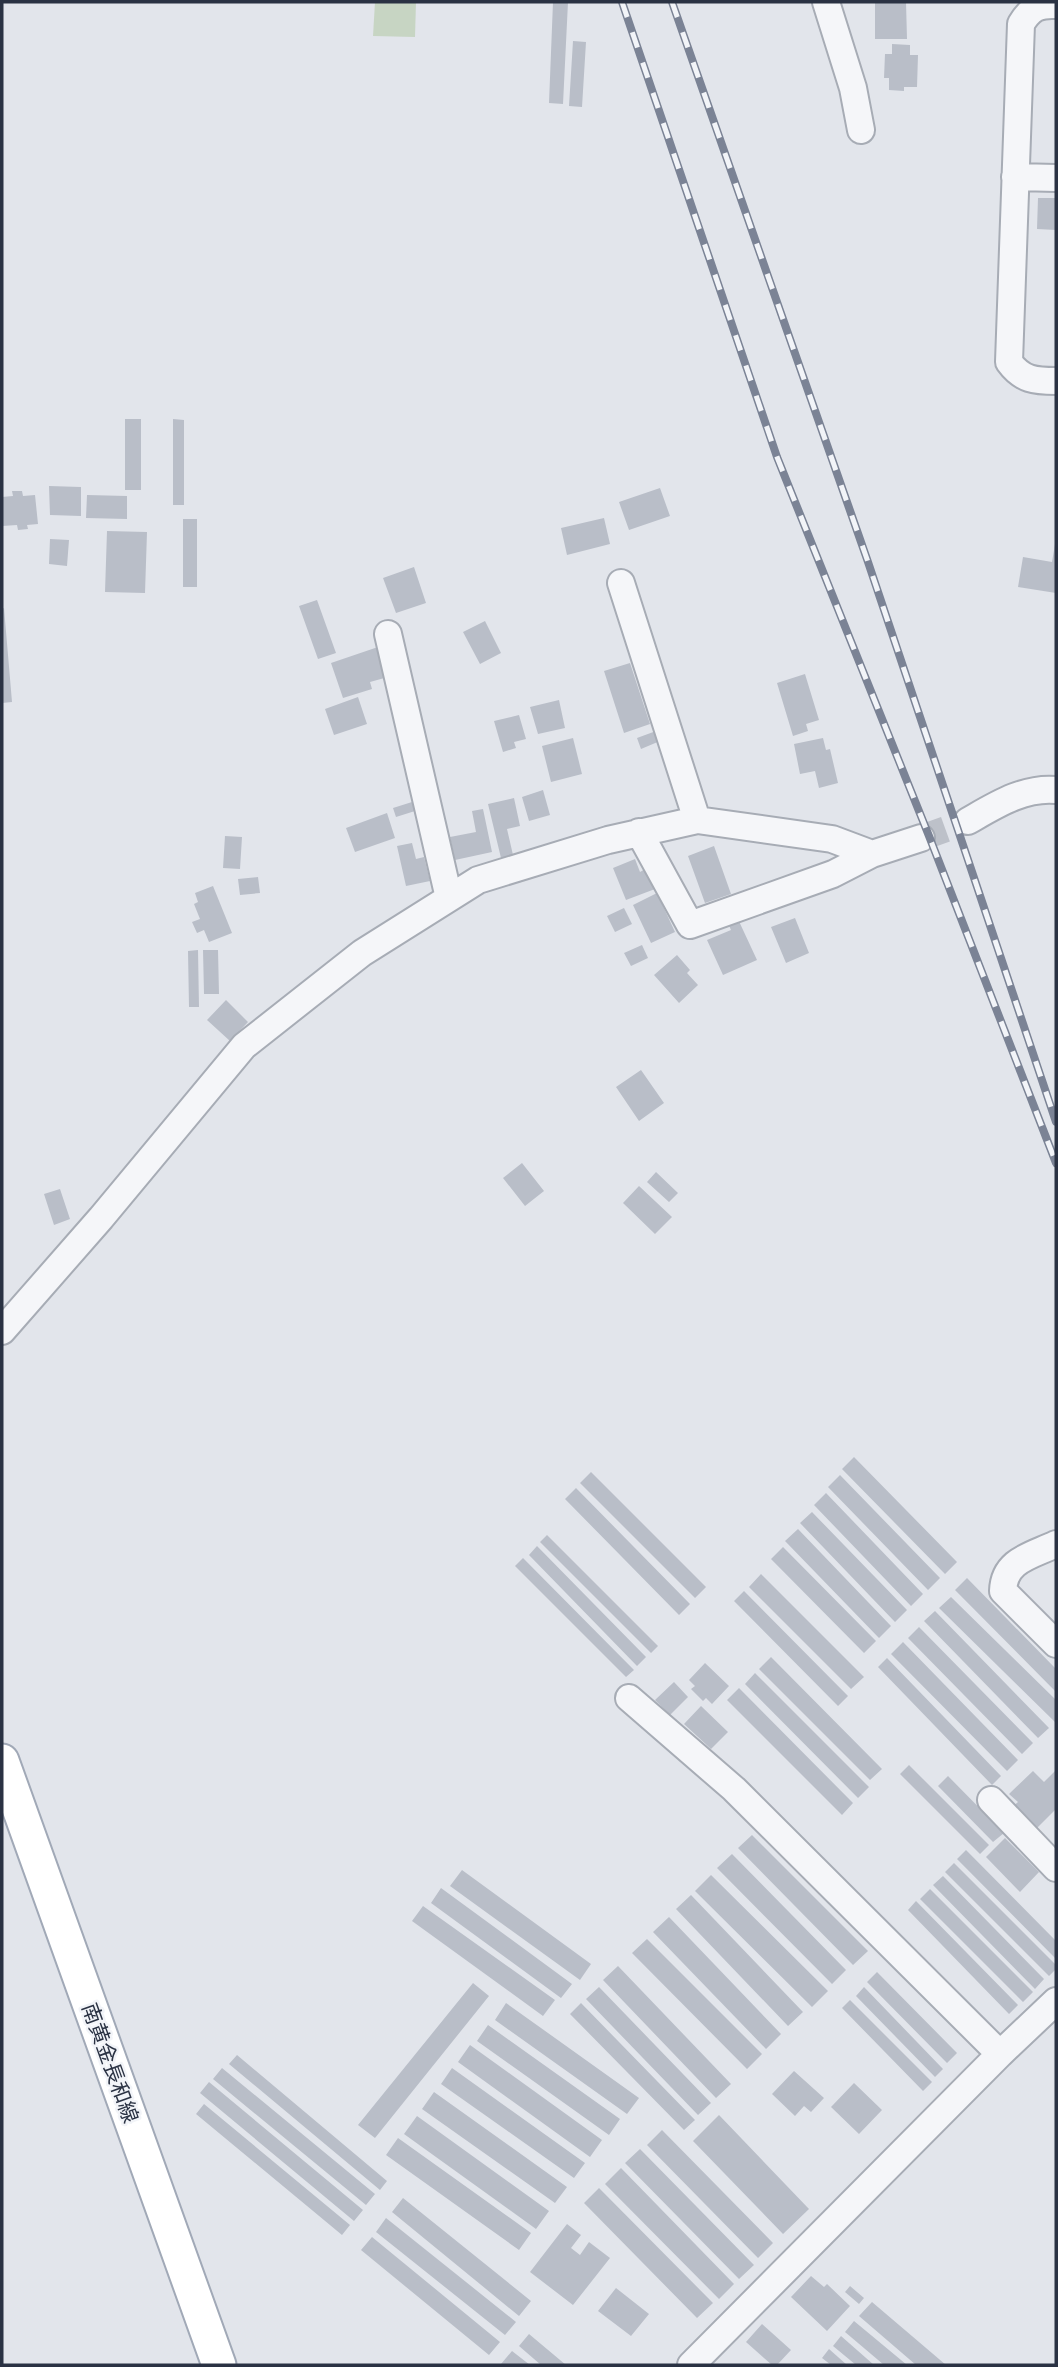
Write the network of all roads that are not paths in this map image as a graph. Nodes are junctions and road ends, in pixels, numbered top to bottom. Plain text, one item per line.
1 (826, 2) edge
2 (1056, 5) edge
3 (862, 130) dead end
4 (1015, 177) junction
5 (1056, 178) edge
6 (1056, 381) edge
7 (621, 583) dead end
8 (388, 634) dead end
9 (1056, 790) edge
10 (697, 820) junction
11 (968, 821) tunnel mouth
12 (639, 832) junction
13 (921, 838) tunnel mouth
14 (872, 854) junction
15 (449, 898) junction
16 (2, 1331) edge
17 (1056, 1544) edge
18 (1056, 1644) edge
19 (629, 1698) dead end
20 (2, 1761) edge
21 (991, 1800) dead end
22 (1056, 1868) edge
23 (1056, 2001) edge
24 (1000, 2054) junction
25 (219, 2365) edge
26 (691, 2365) edge

1 - 3 street
2 - 4 street
4 - 5 street
4 - 6 street
7 - 10 street
8 - 15 street
9 - 11 street
10 - 12 street
10 - 14 street
12 - 14 street
12 - 15 street
13 - 14 street
15 - 16 street
17 - 18 street
19 - 24 street
20 - 25 main road, 南黄金長和線
21 - 22 street
23 - 24 street
24 - 26 street

